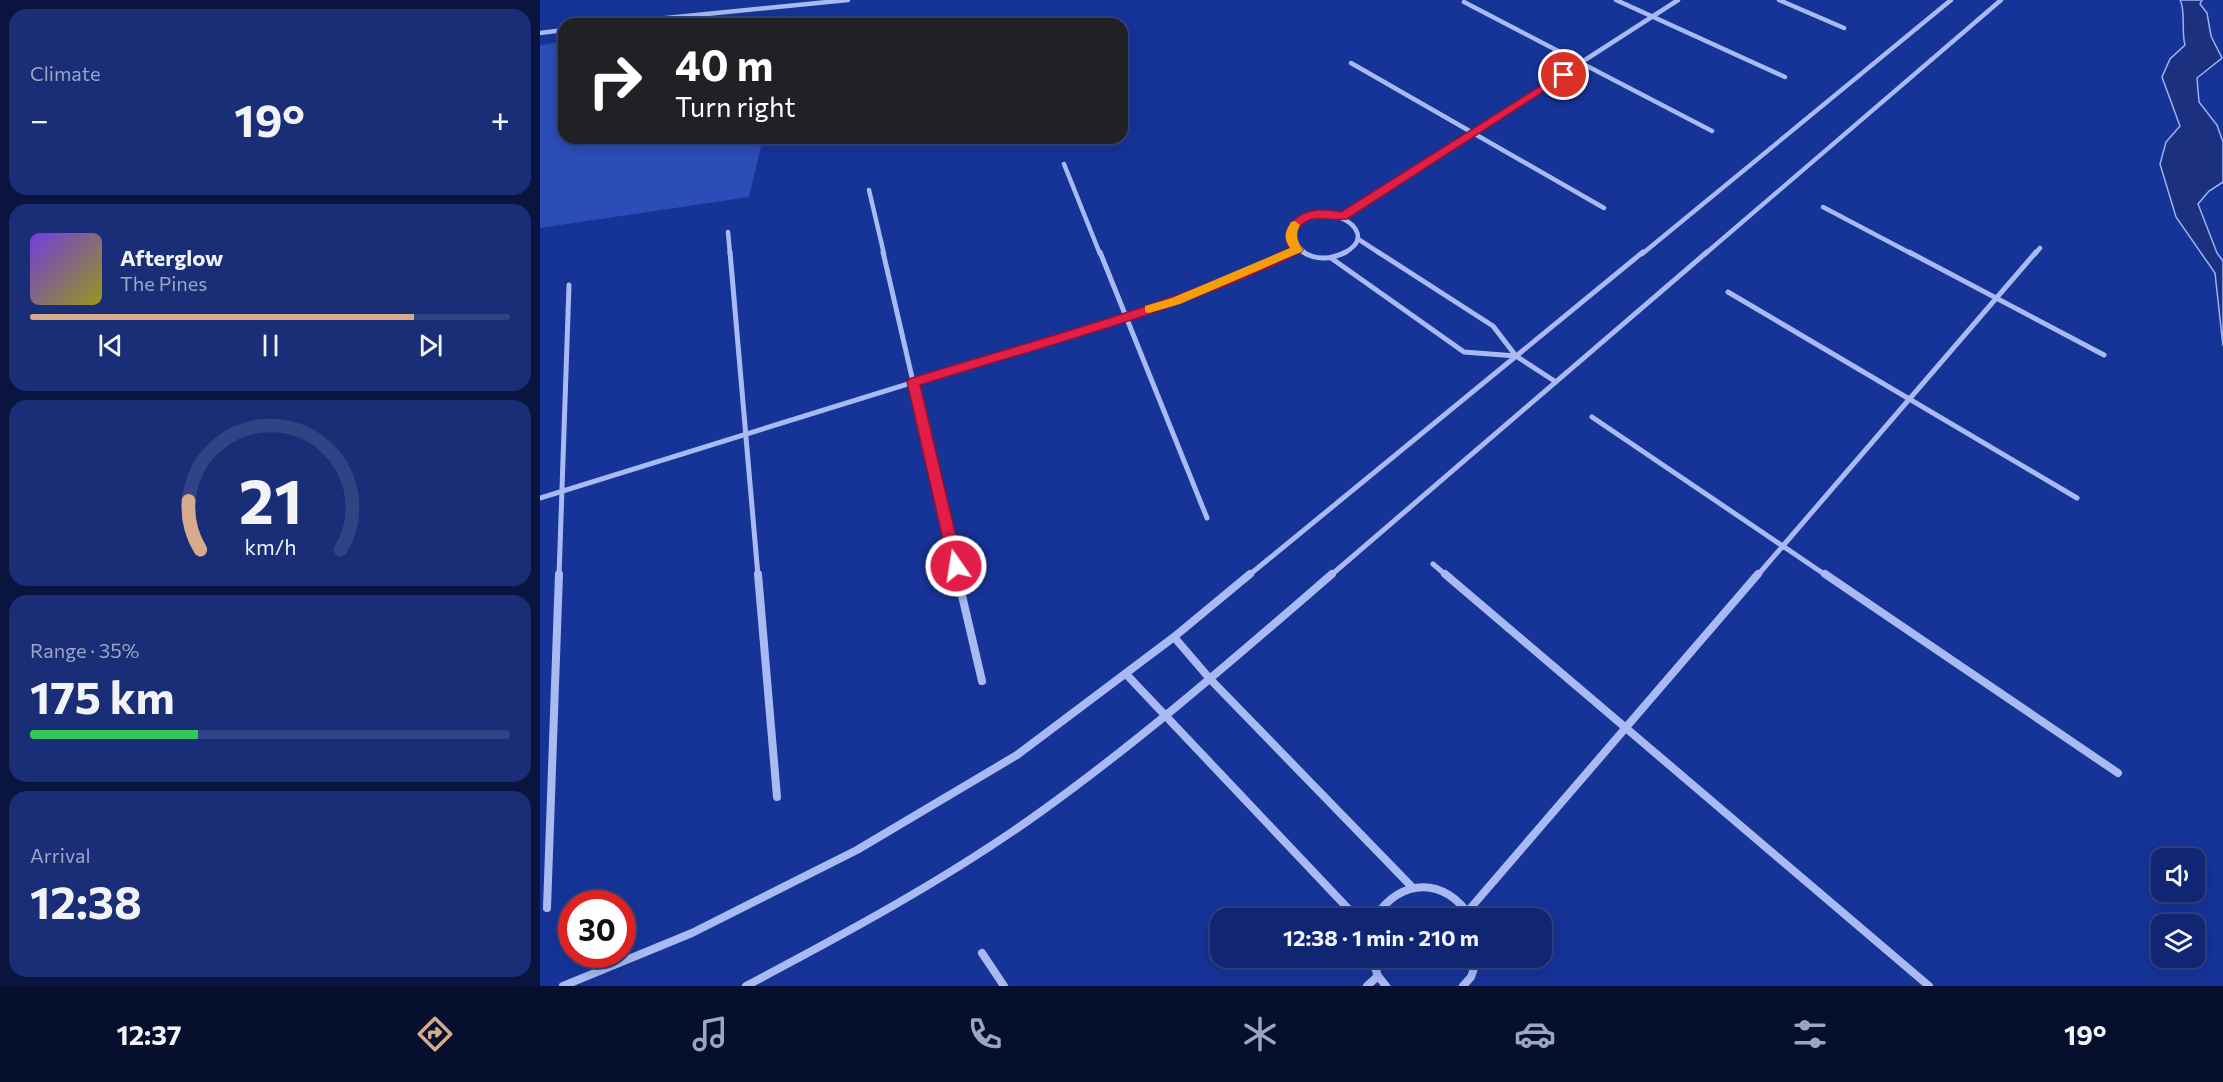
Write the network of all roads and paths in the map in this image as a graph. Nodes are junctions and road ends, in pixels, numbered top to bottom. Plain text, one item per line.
1 (848, 0) edge
2 (1616, 0) edge
3 (1678, 0) edge
4 (1779, 0) edge
5 (1951, 0) edge
6 (2001, 0) edge
7 (1464, 2) dead end
8 (1653, 17) junction
9 (658, 18) edge
10 (1844, 28) dead end
11 (558, 31) edge
12 (540, 33) edge
13 (1351, 63) dead end
14 (1583, 63) junction
15 (1785, 77) dead end
16 (1712, 131) dead end
17 (1471, 133) junction
18 (1064, 164) dead end
19 (869, 190) dead end
20 (1823, 207) dead end
21 (1604, 208) dead end
22 (1343, 216) junction
23 (728, 232) dead end
24 (1358, 239) junction
25 (2040, 248) dead end
26 (1297, 250) junction
27 (1331, 258) junction
28 (569, 285) dead end
29 (1728, 292) dead end
30 (1997, 299) junction
31 (1126, 316) junction
32 (2104, 355) dead end
33 (1516, 356) junction
34 (913, 382) junction
35 (1557, 382) junction
36 (1910, 399) junction
37 (1592, 417) dead end
38 (746, 434) junction
39 (561, 492) junction
40 (540, 498) edge
41 (2078, 498) dead end
42 (1207, 518) dead end
43 (1782, 546) junction
44 (1432, 564) dead end
45 (1174, 637) junction
46 (1125, 674) junction
47 (1210, 679) junction
48 (982, 681) dead end
49 (1163, 716) junction
50 (1625, 728) junction
51 (2118, 773) dead end
52 (777, 797) dead end
53 (1412, 886) junction
54 (547, 908) dead end
55 (1348, 908) edge
56 (1380, 908) edge
57 (1464, 908) edge
58 (1475, 908) edge
59 (982, 953) dead end
60 (1375, 968) edge
61 (1474, 968) edge
62 (1378, 976) junction
63 (563, 986) edge
64 (746, 986) edge
65 (1004, 986) edge
66 (1367, 986) edge
67 (1386, 986) edge
68 (1463, 986) edge
69 (1929, 986) edge

1 - 9 street
2 - 8 street
3 - 8 street
4 - 10 street
5 - 33 street
6 - 35 street
7 - 14 street
8 - 14 street
8 - 15 street
11 - 12 street
13 - 17 street
14 - 16 street
14 - 17 street
17 - 21 street
17 - 22 street
18 - 31 street
19 - 34 street
20 - 30 street
22 - 24 street
22 - 26 street
23 - 38 street
24 - 27 street
24 - 33 street
25 - 30 street
26 - 27 street
26 - 31 street
27 - 33 street
28 - 39 street
29 - 36 street
30 - 32 street
30 - 36 street
31 - 34 street
31 - 42 street
33 - 35 street
33 - 45 street
34 - 38 street
34 - 48 street
35 - 47 street
36 - 41 street
36 - 43 street
37 - 43 street
38 - 39 street
38 - 52 street
39 - 40 street
39 - 54 street
43 - 50 street
43 - 51 street
44 - 50 street
45 - 46 street
45 - 47 street
46 - 49 street
46 - 63 street
47 - 49 street
47 - 53 street
49 - 55 street
49 - 64 street
50 - 58 street
50 - 69 street
53 - 56 street
53 - 57 street
59 - 65 street
60 - 62 street
61 - 68 street
62 - 66 street
62 - 67 street

